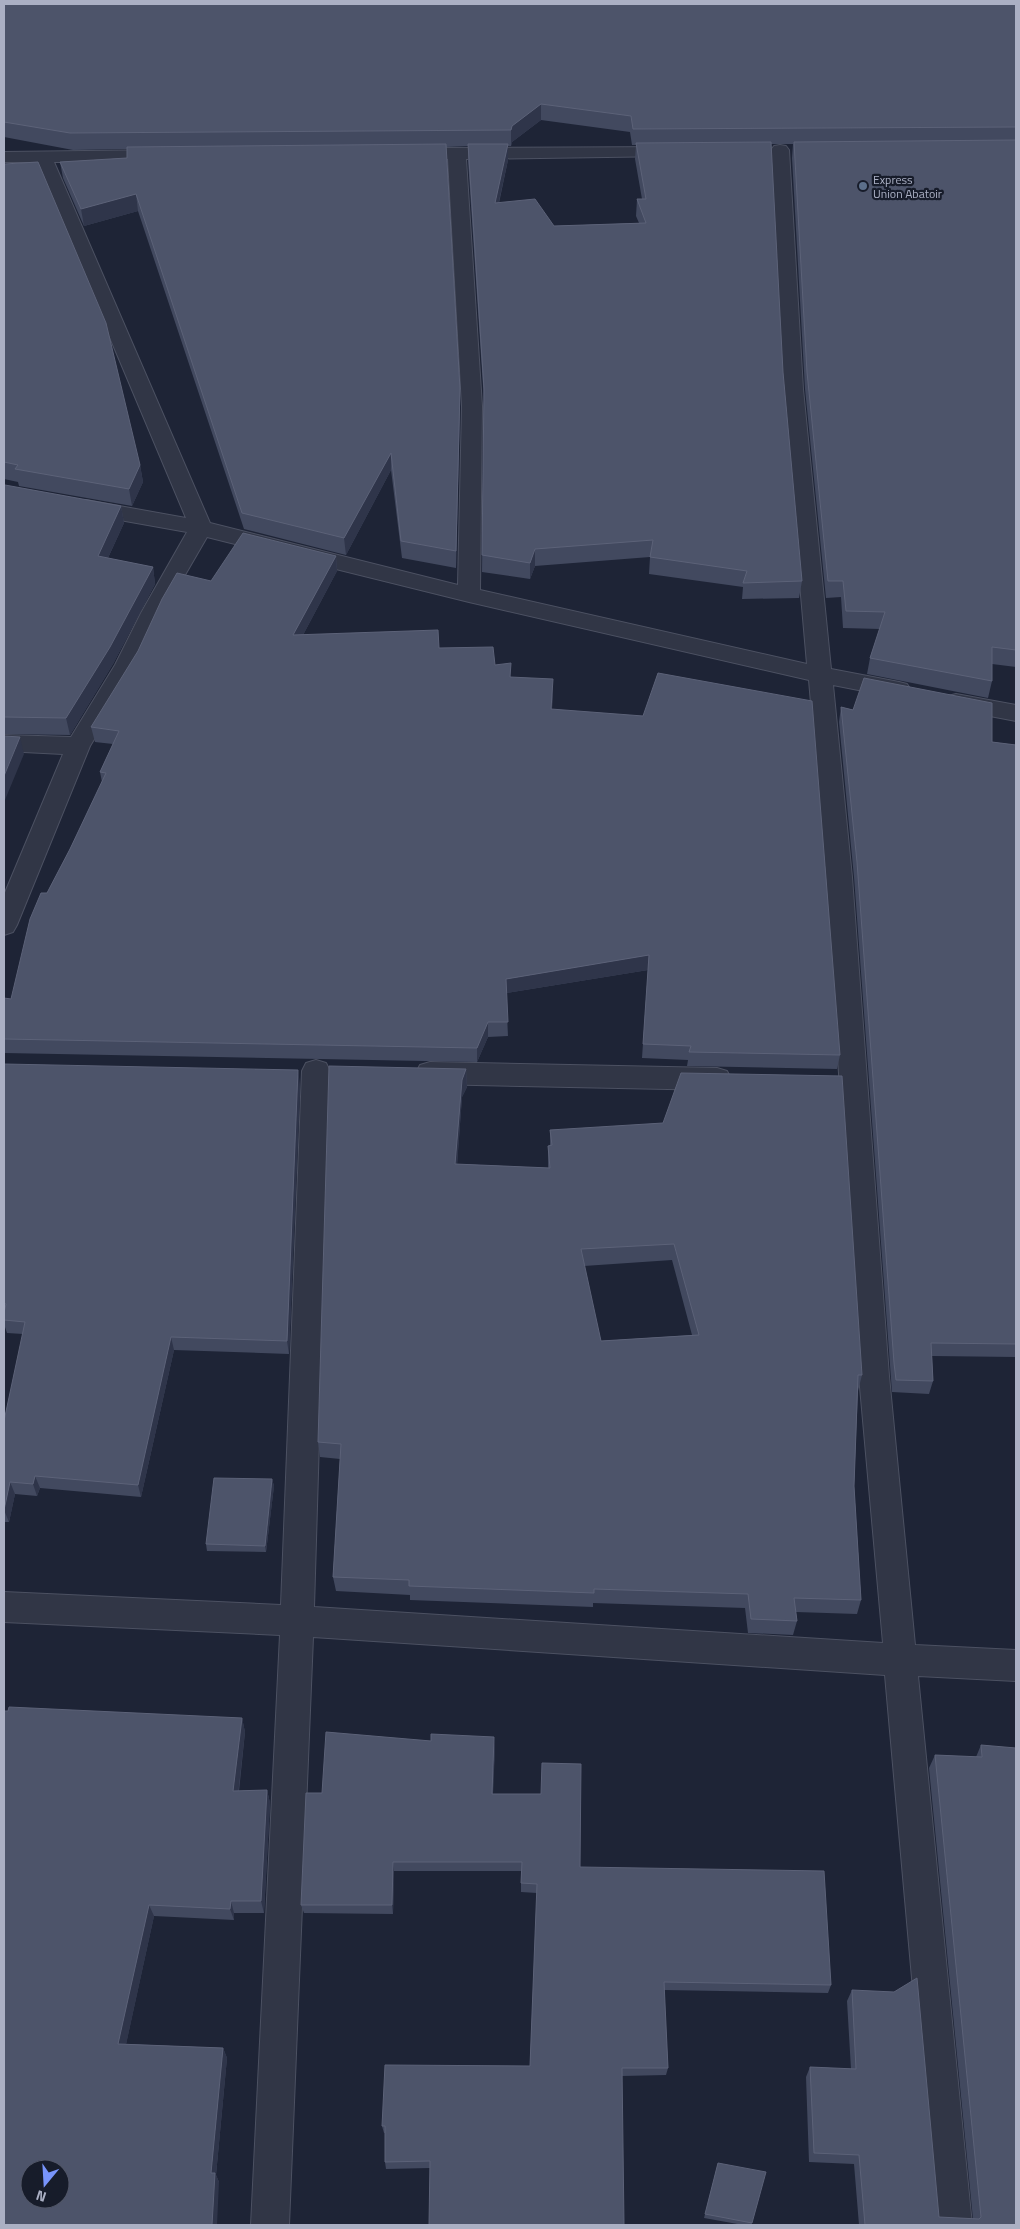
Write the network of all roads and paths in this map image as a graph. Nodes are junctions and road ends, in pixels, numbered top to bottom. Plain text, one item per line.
1 (780, 150) edge
2 (692, 151) edge
3 (388, 154) edge
4 (457, 154) junction
5 (181, 156) edge
6 (4, 157) edge
7 (43, 157) junction
8 (70, 504) edge
9 (201, 528) junction
10 (469, 596) junction
11 (821, 675) junction
12 (1016, 713) edge
13 (4, 743) edge
14 (78, 746) junction
15 (4, 925) edge
16 (313, 1071) dead end
17 (406, 1073) edge
18 (745, 1080) edge
19 (824, 1081) edge
20 (854, 1082) junction
21 (4, 1607) edge
22 (297, 1621) junction
23 (901, 1660) junction
24 (1016, 1665) edge
25 (270, 2225) edge
26 (953, 2225) edge

1 - 11 street
2 - 4 street
3 - 4 street
4 - 10 street
5 - 7 street
6 - 7 street
7 - 9 street
8 - 9 street
9 - 10 street
9 - 14 street
10 - 11 street
11 - 12 street
11 - 20 street
13 - 14 street
14 - 15 street
16 - 22 street
17 - 18 street
19 - 20 street
20 - 23 street
21 - 22 street
22 - 23 street
22 - 25 street
23 - 24 street
23 - 26 street

